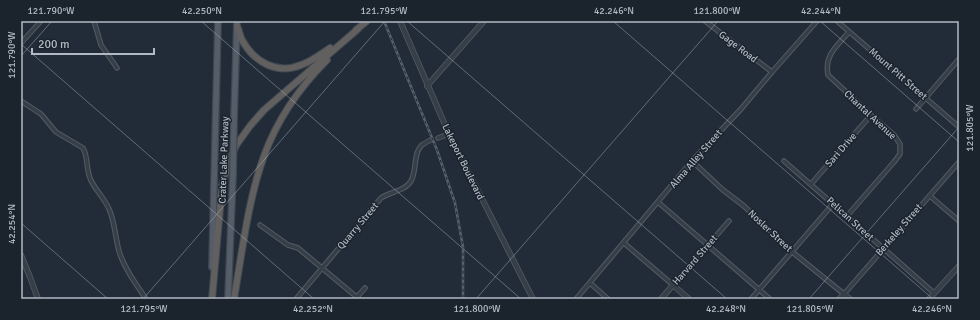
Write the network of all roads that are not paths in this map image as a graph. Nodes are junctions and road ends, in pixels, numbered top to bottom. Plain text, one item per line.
1 (41, 21) edge
2 (94, 21) edge
3 (218, 21) edge
4 (367, 21) edge
5 (400, 21) edge
6 (484, 21) edge
7 (705, 21) edge
8 (817, 21) edge
9 (837, 21) edge
10 (237, 23) edge
11 (358, 29) junction
12 (849, 32) junction
13 (21, 43) edge
14 (959, 59) edge
15 (117, 68) dead end
16 (772, 72) junction
17 (427, 86) junction
18 (926, 98) junction
19 (21, 101) edge
20 (916, 108) dead end
21 (870, 115) junction
22 (959, 127) edge
23 (449, 134) junction
24 (438, 138) dead end
25 (431, 140) dead end
26 (692, 161) junction
27 (784, 161) dead end
28 (959, 162) edge
29 (811, 184) junction
30 (930, 196) junction
31 (658, 203) junction
32 (833, 204) junction
33 (847, 216) junction
34 (729, 221) dead end
35 (959, 222) edge
36 (260, 226) dead end
37 (624, 243) junction
38 (708, 246) junction
39 (883, 249) junction
40 (791, 251) junction
41 (21, 255) edge
42 (959, 266) edge
43 (322, 268) junction
44 (590, 283) junction
45 (673, 285) junction
46 (365, 288) dead end
47 (759, 290) junction
48 (934, 293) junction
49 (844, 294) junction
50 (358, 298) edge
51 (38, 299) edge
52 (146, 299) edge
53 (212, 299) edge
54 (228, 299) edge
55 (234, 299) edge
56 (296, 299) edge
57 (533, 299) edge
58 (576, 299) edge
59 (608, 299) edge
60 (661, 299) edge
61 (690, 299) edge
62 (751, 299) edge
63 (770, 299) edge
64 (840, 299) edge
65 (850, 299) edge
66 (929, 299) edge

1 - 13 street
2 - 15 street
3 - 53 main road, Crater Lake Parkway
4 - 11 highway
5 - 17 street, Lakeport Boulevard
6 - 17 street
7 - 16 street, Gage Road
8 - 16 street, Alma Alley Street
9 - 12 street, Mount Pitt Street
10 - 11 highway
10 - 54 main road, Crater Lake Parkway, bridge
11 - 53 highway
11 - 55 highway
12 - 18 street, Mount Pitt Street
12 - 21 street, Chantal Avenue
14 - 18 street
16 - 26 street, Alma Alley Street
17 - 23 street, Lakeport Boulevard
18 - 20 street
18 - 22 street, Mount Pitt Street
19 - 52 street
21 - 29 street, Sari Drive
21 - 33 street, Chantal Avenue
23 - 24 street
23 - 57 street, Lakeport Boulevard
25 - 43 street, Quarry Street
26 - 31 street, Alma Alley Street
26 - 40 street, Nosler Street
27 - 29 street, Pelican Street
28 - 30 street, Berkeley Street
29 - 32 street, Pelican Street
30 - 35 street
30 - 39 street, Berkeley Street
31 - 37 street, Alma Alley Street
31 - 38 street
32 - 33 street, Pelican Street
32 - 40 street
33 - 39 street, Pelican Street
34 - 38 street, Harvard Street
36 - 43 street
37 - 44 street, Alma Alley Street
37 - 45 street
38 - 45 street, Harvard Street
38 - 47 street
39 - 48 street, Pelican Street
39 - 49 street, Berkeley Street
40 - 47 street
40 - 49 street, Nosler Street
41 - 51 street
42 - 48 street
43 - 50 street
43 - 56 street, Quarry Street
44 - 58 street, Alma Alley Street
44 - 59 street
45 - 60 street, Harvard Street
45 - 61 street
46 - 50 street
47 - 62 street
47 - 63 street
48 - 66 street
49 - 64 street, Berkeley Street
49 - 65 street, Nosler Street

